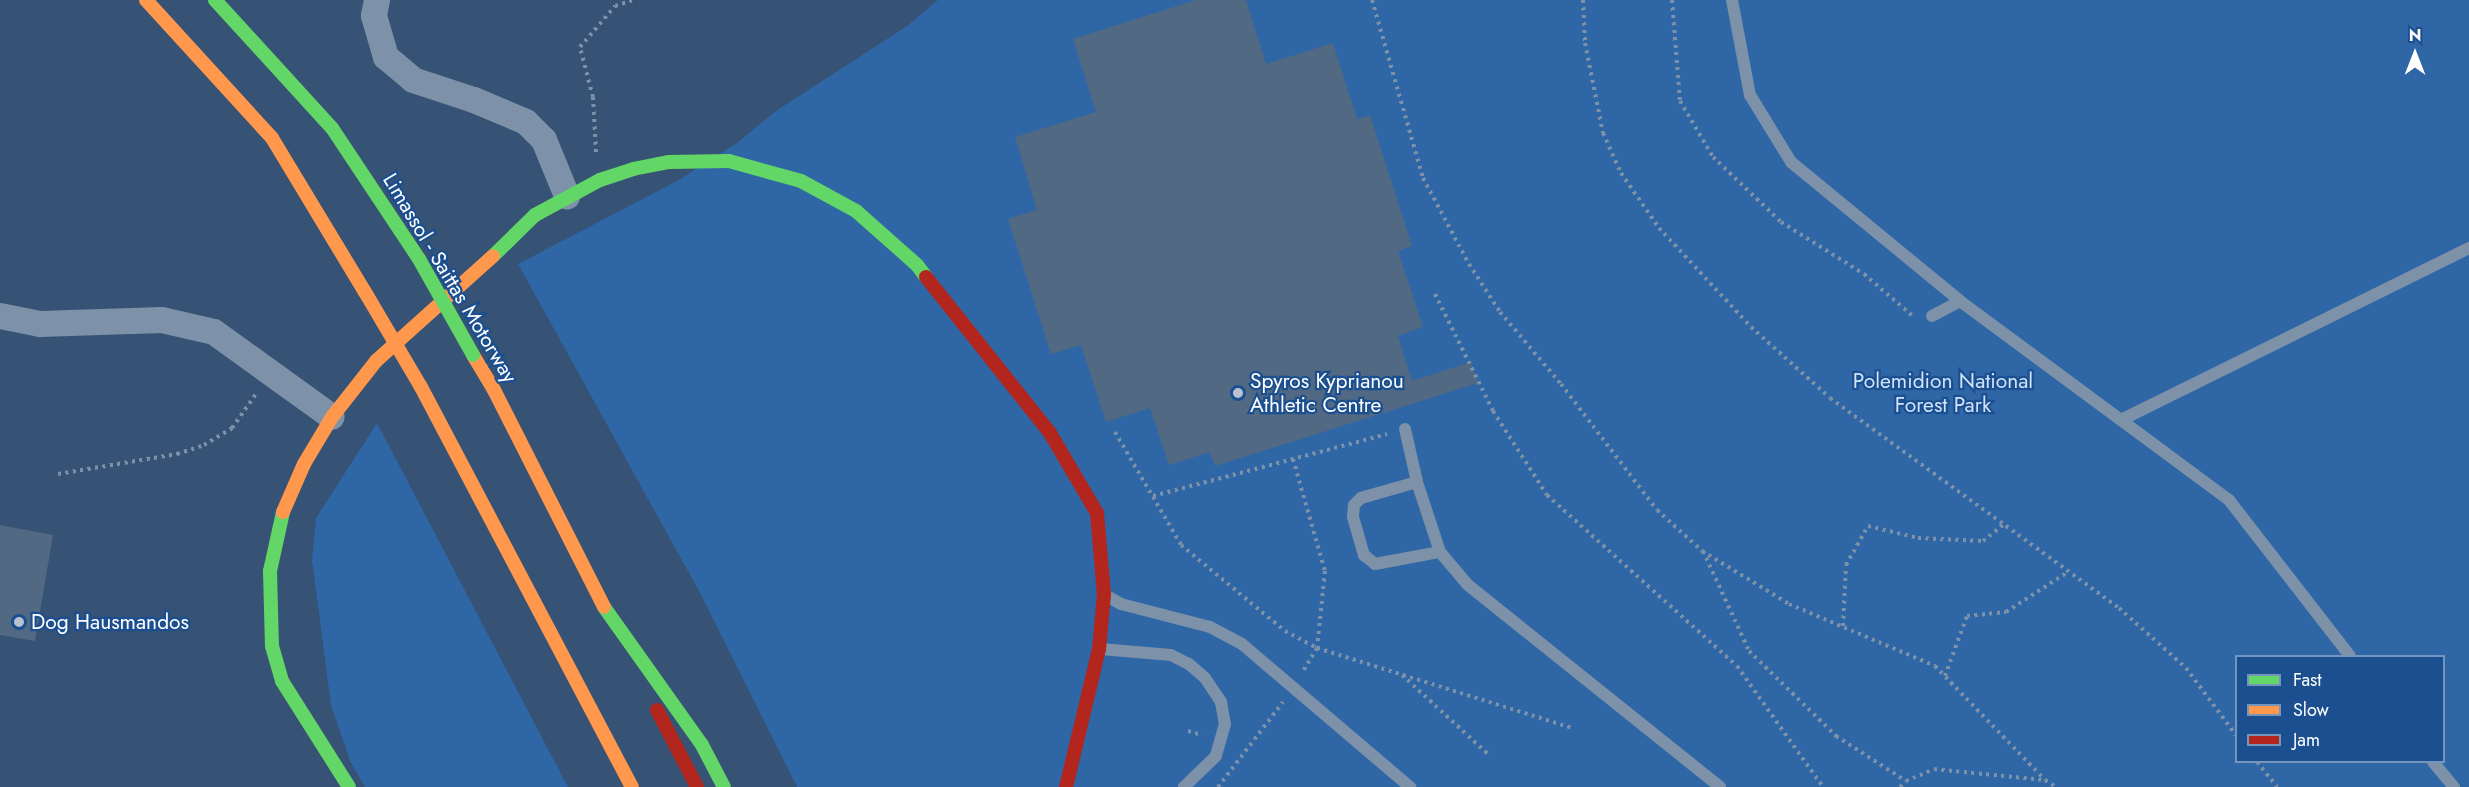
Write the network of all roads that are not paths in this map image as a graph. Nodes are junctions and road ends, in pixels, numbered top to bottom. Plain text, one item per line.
1 (146, 0) edge
2 (215, 0) edge
3 (377, 0) edge
4 (1732, 0) edge
5 (567, 196) junction
6 (2469, 248) edge
7 (1960, 301) junction
8 (0, 316) edge
9 (1932, 316) road end
10 (332, 417) junction
11 (2121, 420) junction
12 (1405, 429) road end
13 (1417, 482) junction
14 (1440, 552) junction
15 (1104, 594) junction
16 (604, 607) junction
17 (1099, 649) junction
18 (2348, 655) edge
19 (2434, 763) edge
20 (349, 787) edge
21 (630, 787) edge
22 (697, 787) edge
23 (724, 787) edge
24 (1066, 787) edge
25 (1184, 787) edge
26 (1410, 787) edge
27 (1720, 787) edge
28 (2454, 787) edge

1 - 21 main road, bridge
2 - 16 main road, Limassol - Saittas Motorway, bridge
3 - 5 street
4 - 7 lane
5 - 10 main road
5 - 15 main road
6 - 11 lane
7 - 9 lane
7 - 11 lane
8 - 10 street
10 - 20 main road
11 - 18 lane
12 - 13 lane
13 - 14 lane
13 - 14 lane
14 - 27 lane
15 - 17 main road
15 - 26 lane
16 - 22 main road
16 - 23 main road
17 - 24 main road
17 - 25 lane
19 - 28 lane

